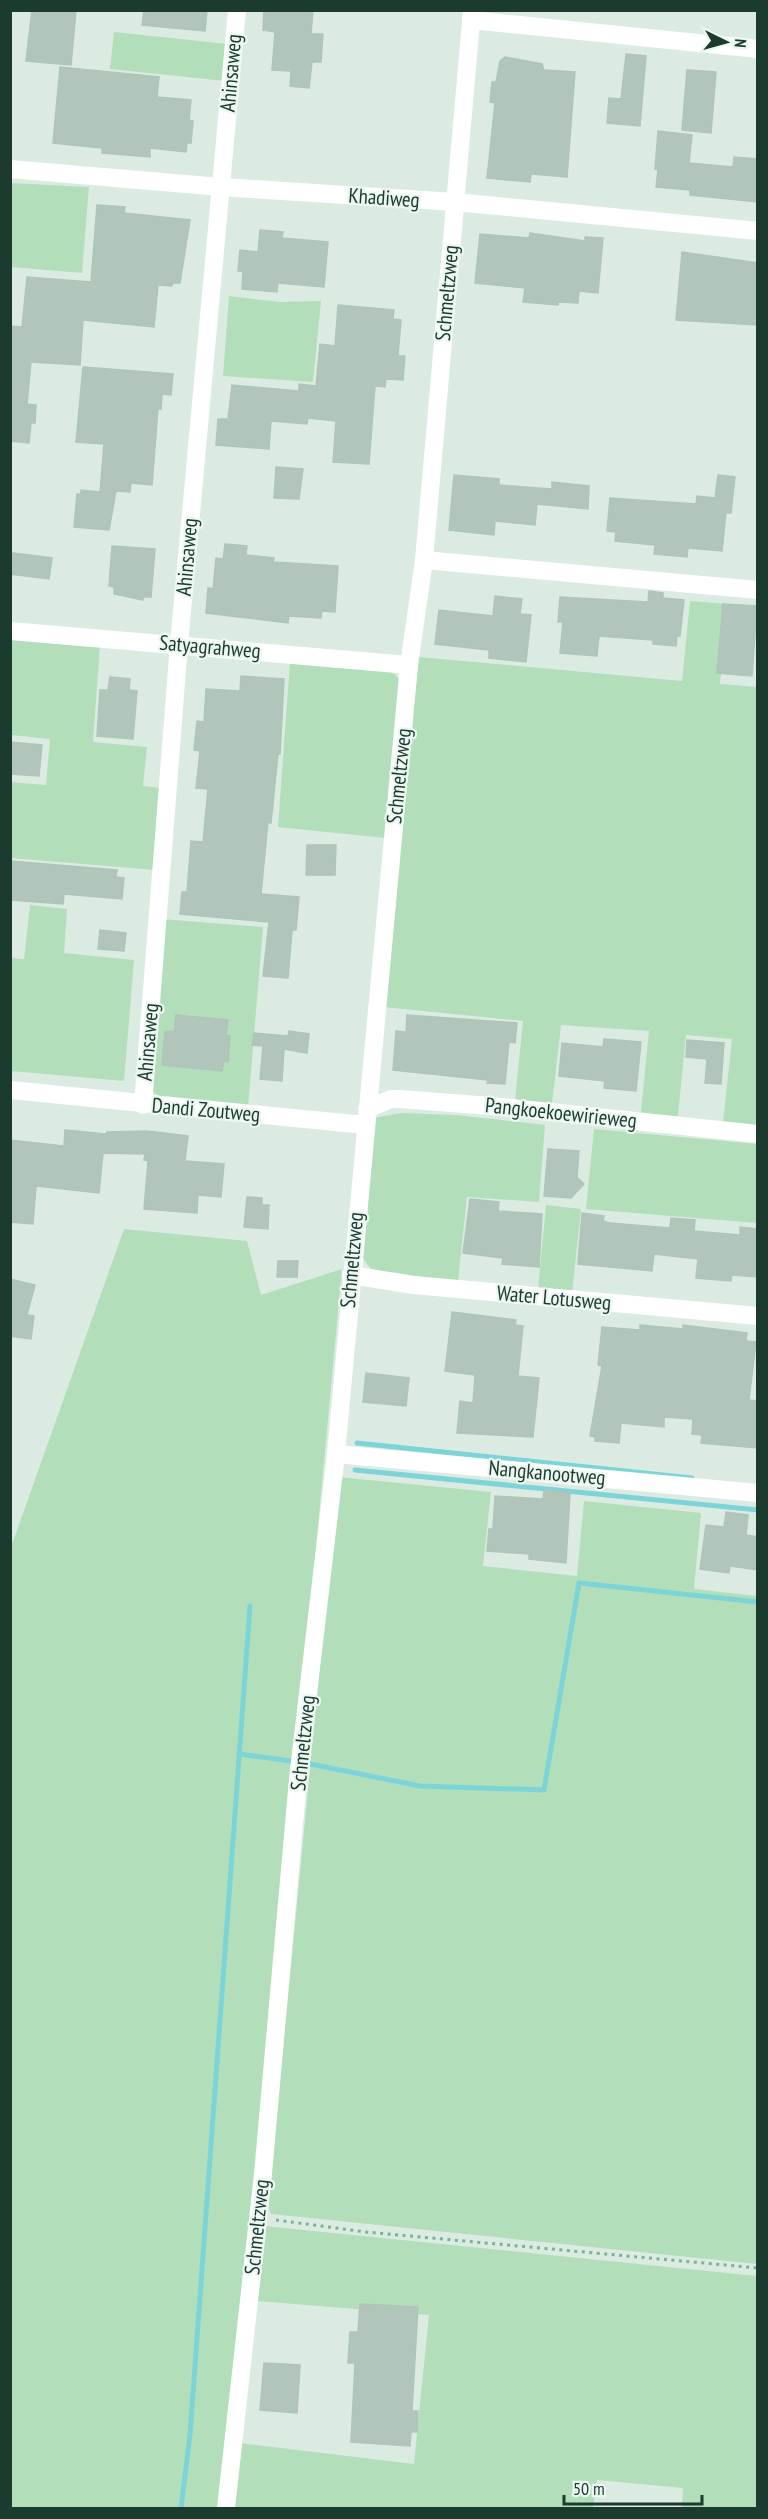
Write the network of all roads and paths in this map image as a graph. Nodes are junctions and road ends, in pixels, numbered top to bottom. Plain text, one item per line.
1 (237, 10) edge
2 (472, 15) edge
3 (758, 48) edge
4 (10, 169) edge
5 (221, 188) junction
6 (454, 202) junction
7 (758, 231) edge
8 (424, 560) junction
9 (758, 590) edge
10 (10, 631) edge
11 (179, 644) junction
12 (410, 665) junction
13 (10, 1090) edge
14 (143, 1105) junction
15 (366, 1117) junction
16 (758, 1134) edge
17 (351, 1275) junction
18 (758, 1316) edge
19 (336, 1454) junction
20 (758, 1492) edge
21 (259, 2218) junction
22 (758, 2268) edge
23 (226, 2508) edge

1 - 5 street, Ahinsaweg
2 - 3 street
2 - 6 street, Schmeltzweg
4 - 5 street, Khadiweg
5 - 6 street, Khadiweg
5 - 11 street, Ahinsaweg
6 - 7 street, Khadiweg
6 - 8 street, Schmeltzweg
8 - 9 street
8 - 12 street, Schmeltzweg
10 - 11 street, Satyagrahweg
11 - 12 street, Satyagrahweg
11 - 14 street, Ahinsaweg
12 - 15 street, Schmeltzweg
13 - 14 street, Dandi Zoutweg
14 - 15 street, Dandi Zoutweg
15 - 16 street, Pangkoekoewirieweg
15 - 17 street, Schmeltzweg
17 - 18 street, Water Lotusweg
17 - 19 street, Schmeltzweg
19 - 20 street, Nangkanootweg
19 - 21 street, Schmeltzweg
21 - 22 path
21 - 23 street, Schmeltzweg

